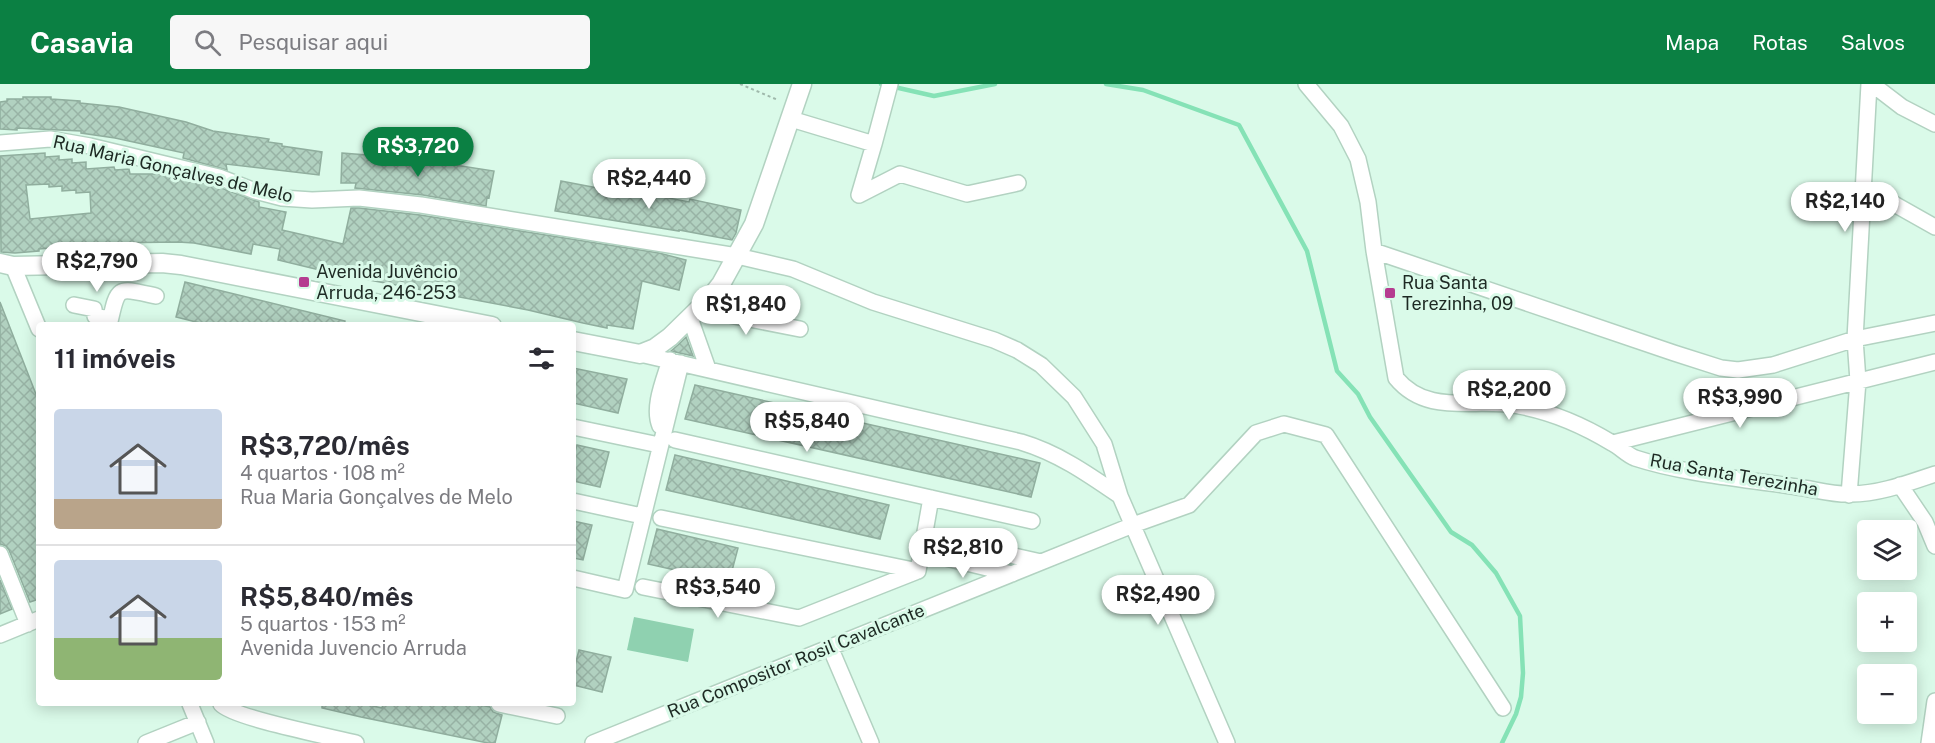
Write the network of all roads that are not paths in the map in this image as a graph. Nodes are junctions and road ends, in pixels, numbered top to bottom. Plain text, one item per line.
1 (802, 84) edge
2 (890, 84) edge
3 (1306, 84) edge
4 (1870, 84) edge
5 (793, 113) junction
6 (1935, 124) edge
7 (0, 143) edge
8 (873, 144) junction
9 (1018, 183) dead end
10 (1864, 187) junction
11 (1935, 227) edge
12 (1374, 251) junction
13 (737, 256) junction
14 (4, 261) edge
15 (156, 296) dead end
16 (74, 305) dead end
17 (695, 314) junction
18 (36, 322) edge
19 (109, 322) edge
20 (472, 322) edge
21 (1935, 323) edge
22 (800, 329) dead end
23 (1856, 339) junction
24 (576, 342) edge
25 (640, 354) junction
26 (675, 362) junction
27 (1935, 362) edge
28 (708, 369) junction
29 (1858, 381) junction
30 (576, 427) edge
31 (666, 439) junction
32 (1613, 443) junction
33 (1935, 474) edge
34 (1900, 485) junction
35 (1849, 495) junction
36 (1120, 496) junction
37 (931, 498) junction
38 (576, 502) edge
39 (642, 516) junction
40 (661, 519) dead end
41 (1032, 521) dead end
42 (1133, 525) junction
43 (924, 536) junction
44 (1935, 546) edge
45 (921, 552) junction
46 (0, 554) edge
47 (1041, 562) junction
48 (918, 571) junction
49 (1012, 573) junction
50 (576, 579) edge
51 (643, 587) dead end
52 (33, 621) edge
53 (0, 634) edge
54 (830, 647) junction
55 (1935, 701) edge
56 (191, 706) edge
57 (223, 706) edge
58 (509, 706) edge
59 (1503, 708) dead end
60 (557, 716) dead end
61 (198, 722) junction
62 (146, 743) edge
63 (206, 743) edge
64 (356, 743) edge
65 (593, 743) edge
66 (871, 743) edge
67 (1227, 743) edge
68 (1929, 743) edge

1 - 5 street
2 - 8 street
3 - 12 street, Rua Santa Terezinha
4 - 6 street
4 - 10 street
5 - 8 street
5 - 13 street
7 - 13 street, Rua Maria Gonçalves de Melo
8 - 9 street
10 - 11 street
10 - 23 street
12 - 23 street
12 - 32 street, Rua Santa Terezinha
13 - 17 street
13 - 36 street, Rua Maria Gonçalves de Melo
14 - 18 street
14 - 20 street
15 - 19 street
16 - 19 street
17 - 22 street
17 - 25 street
17 - 28 street
21 - 23 street
23 - 29 street
24 - 25 street
25 - 26 street
26 - 28 street
26 - 31 street
27 - 29 street
28 - 36 street
29 - 32 street
29 - 35 street
30 - 31 street
31 - 37 street
31 - 39 street
32 - 35 street, Rua Santa Terezinha
33 - 34 street, Rua Santa Terezinha
34 - 35 street, Rua Santa Terezinha
34 - 44 street
36 - 42 street, Rua Maria Gonçalves de Melo
37 - 41 street
37 - 43 street
38 - 39 street
39 - 50 street
40 - 48 street
42 - 47 street, Rua Compositor Rosil Cavalcante
42 - 59 street, Rua Compositor Rosil Cavalcante
42 - 67 street, Rua Maria Gonçalves de Melo
43 - 45 street
43 - 47 street
45 - 48 street
45 - 49 street
46 - 52 street
47 - 49 street, Rua Compositor Rosil Cavalcante
48 - 51 street
49 - 54 street, Rua Compositor Rosil Cavalcante
52 - 53 street
54 - 65 street, Rua Compositor Rosil Cavalcante
54 - 66 street
55 - 68 street
56 - 61 street
57 - 64 street
58 - 60 street
61 - 62 street
61 - 63 street

